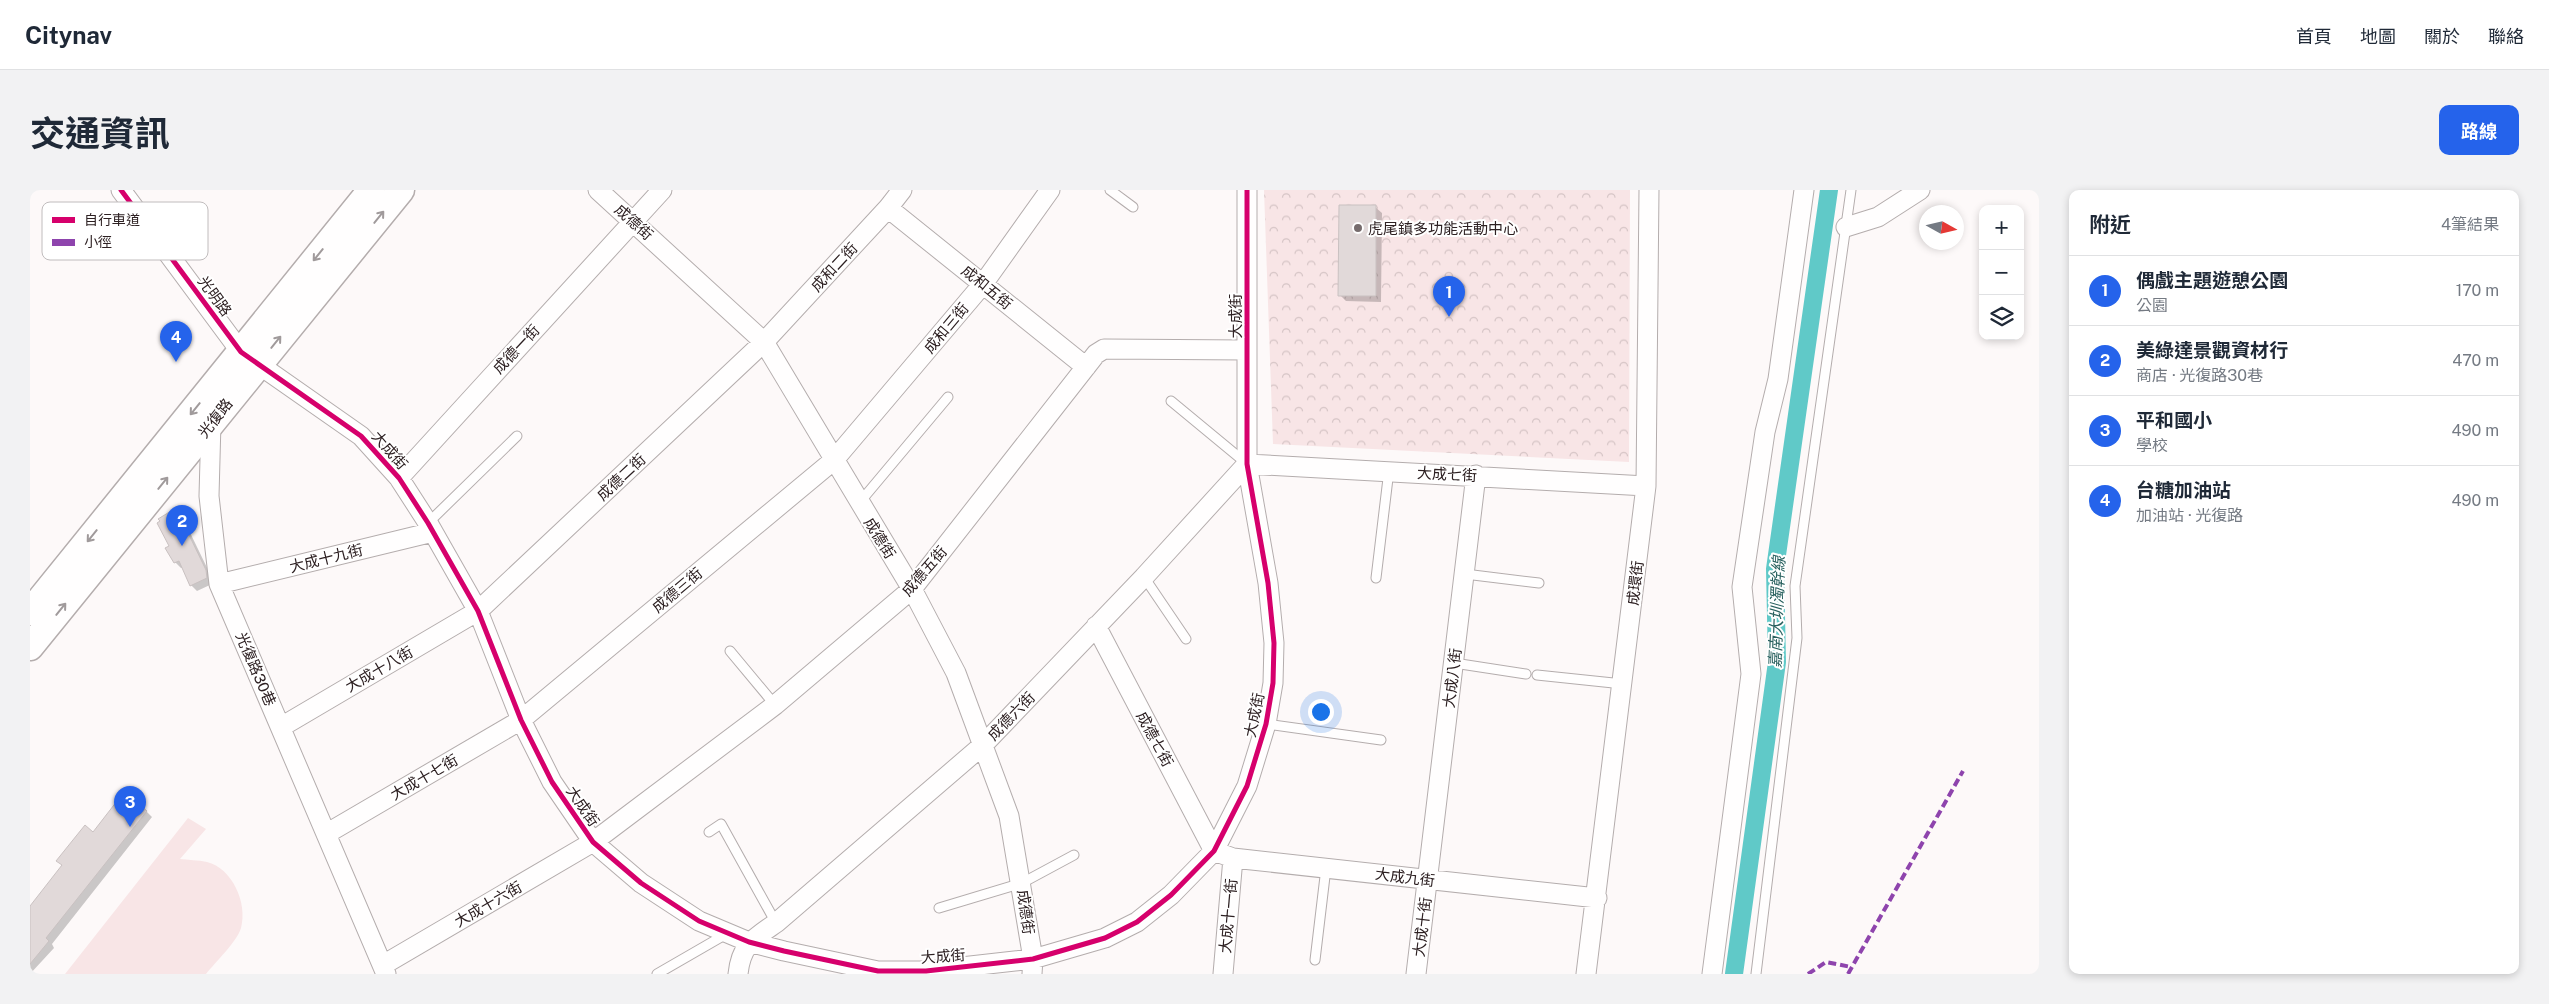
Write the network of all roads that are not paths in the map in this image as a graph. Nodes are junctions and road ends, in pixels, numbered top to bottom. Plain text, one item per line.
1 (121, 190) edge
2 (371, 190) edge
3 (401, 190) edge
4 (598, 190) edge
5 (662, 190) edge
6 (902, 190) edge
7 (1050, 190) edge
8 (1110, 190) edge
9 (1247, 190) edge
10 (1649, 190) edge
11 (1804, 190) edge
12 (1851, 190) edge
13 (1920, 190) edge
14 (130, 202) edge
15 (888, 208) junction
16 (1133, 208) dead end
17 (634, 222) junction
18 (1846, 227) junction
19 (174, 260) edge
20 (982, 284) junction
21 (764, 342) junction
22 (1247, 350) junction
23 (249, 358) junction
24 (1086, 367) junction
25 (948, 397) dead end
26 (1171, 400) dead end
27 (210, 426) junction
28 (517, 436) dead end
29 (834, 460) junction
30 (1247, 464) junction
31 (1389, 470) junction
32 (1476, 475) junction
33 (399, 478) junction
34 (1646, 486) junction
35 (859, 503) junction
36 (430, 528) junction
37 (1464, 574) junction
38 (1144, 577) junction
39 (1376, 578) dead end
40 (1539, 583) dead end
41 (219, 584) junction
42 (912, 589) junction
43 (478, 611) junction
44 (30, 612) edge
45 (1096, 626) junction
46 (1186, 639) dead end
47 (30, 647) edge
48 (730, 651) dead end
49 (1454, 663) junction
50 (1526, 674) dead end
51 (1537, 675) dead end
52 (1623, 684) junction
53 (775, 705) junction
54 (521, 720) junction
55 (1266, 724) junction
56 (281, 727) junction
57 (1381, 740) dead end
58 (983, 745) junction
59 (708, 832) dead end
60 (326, 834) junction
61 (593, 842) junction
62 (1214, 851) junction
63 (1074, 855) dead end
64 (1233, 858) junction
65 (1326, 868) junction
66 (1428, 880) junction
67 (1022, 883) junction
68 (1597, 898) junction
69 (939, 908) dead end
70 (776, 922) junction
71 (728, 933) junction
72 (750, 942) junction
73 (1315, 960) dead end
74 (1033, 967) edge
75 (385, 969) edge
76 (878, 972) edge
77 (657, 974) edge
78 (738, 974) edge
79 (1223, 974) edge
80 (1416, 974) edge
81 (1586, 974) edge
82 (1712, 974) edge
83 (1756, 974) edge

1 - 14 street, 光明路
2 -> 23 main road, 光復路
23 -> 3 main road, 光復路
4 - 17 street, 成德街
5 - 17 street, 成德一街
6 - 15 street, 成和二街
7 - 20 street, 成和三街
8 - 16 lane
9 - 22 street, 大成街
10 - 34 street, 成環街
11 - 82 street
12 - 18 lane
13 - 18 street
15 - 20 street, 成和五街
15 - 21 street, 成和二街
17 - 21 street, 成德街
17 - 33 street, 成德一街
18 - 83 lane
19 - 23 street, 光明路
20 - 24 street, 成和五街
20 - 29 street, 成和三街
21 - 29 street, 成德街
21 - 43 street, 成德二街
22 - 24 street, 成德五街
22 - 30 street, 大成街
23 - 27 main road, 光復路
23 - 33 street, 大成街
23 -> 44 main road, 光復路
24 - 42 street, 成德五街
25 - 35 lane
26 - 30 lane
27 - 41 street, 光復路30巷
47 -> 27 main road, 光復路
28 - 36 lane
29 - 35 street, 成德街
29 - 54 street, 成德三街
30 - 31 street, 大成七街
30 - 38 street, 成德六街
30 - 55 street, 大成街
31 - 32 street, 大成七街
31 - 39 lane
32 - 34 street, 大成七街
32 - 37 street, 大成八街
33 - 36 street, 大成街
34 - 52 street, 成環街
35 - 42 street, 成德街
36 - 41 street, 大成十九街
36 - 43 street, 大成街
37 - 40 lane
37 - 49 street, 大成八街
38 - 45 street, 成德六街
38 - 46 lane
41 - 56 street, 光復路30巷
42 - 53 street, 成德五街
42 - 58 street, 成德街
43 - 54 street, 大成街
43 - 56 street, 大成十八街
45 - 58 street, 成德六街
45 - 62 street, 成德七街
48 - 53 lane
49 - 50 lane
49 - 66 street, 大成八街
51 - 52 lane
52 - 68 street, 成環街
53 - 61 street, 成德五街
54 - 60 street, 大成十七街
54 - 61 street, 大成街
55 - 57 lane
55 - 62 street, 大成街
56 - 60 street, 光復路30巷
58 - 67 street, 成德街
58 - 70 street, 成德六街
59 - 70 lane
60 - 75 street, 光復路30巷
61 - 71 street, 大成街
61 - 75 street, 大成十六街
62 - 64 street, 大成九街
62 - 74 street, 大成街
63 - 67 lane
64 - 65 street, 大成九街
64 - 79 street, 大成十一街
65 - 66 street, 大成九街
65 - 73 lane
66 - 68 street, 大成九街
66 - 80 street, 大成十街
67 - 69 lane
67 - 74 street, 成德街
68 - 81 street, 成環街
70 - 72 street, 成德六街
71 - 72 street, 大成街
71 - 77 lane
72 - 76 street, 大成街
72 - 78 street
74 - 76 street, 大成街

